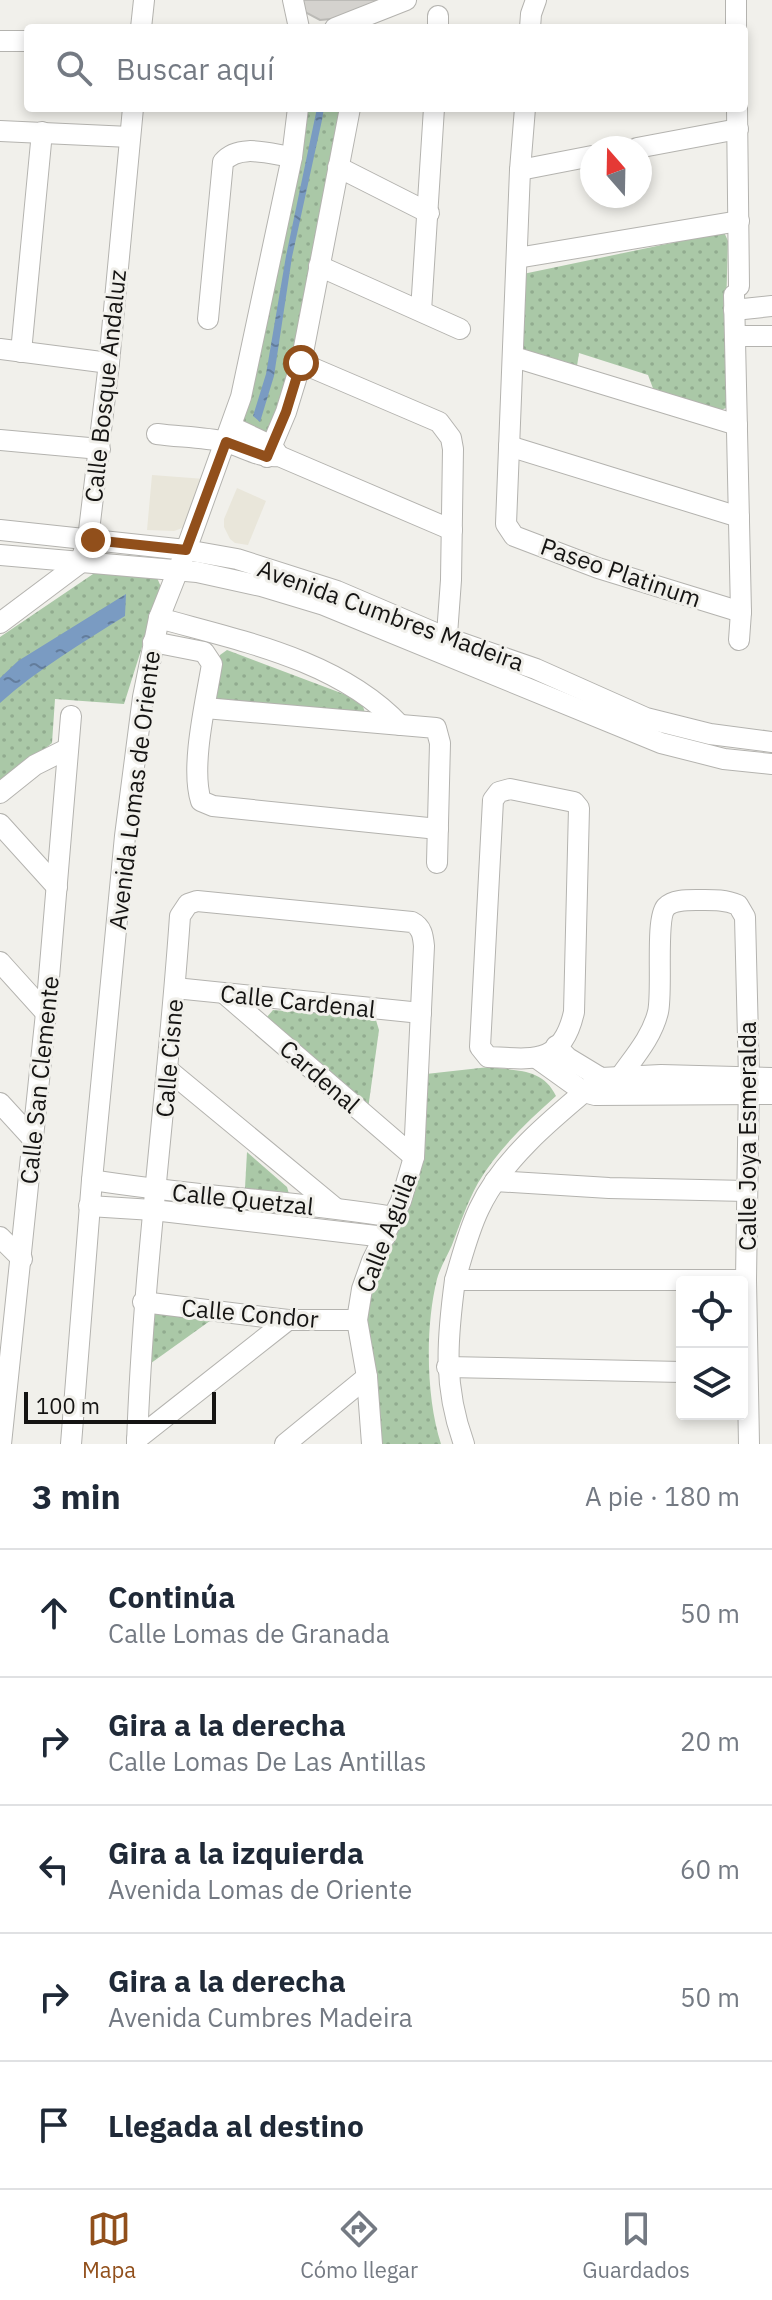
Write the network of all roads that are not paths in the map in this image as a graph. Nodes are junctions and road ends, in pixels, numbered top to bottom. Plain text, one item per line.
1 (144, 0) edge
2 (293, 0) edge
3 (406, 0) edge
4 (536, 0) edge
5 (736, 0) edge
6 (141, 24) edge
7 (298, 24) edge
8 (345, 24) edge
9 (530, 24) edge
10 (736, 24) edge
11 (0, 41) edge
12 (24, 41) edge
13 (133, 112) edge
14 (298, 112) edge
15 (349, 112) edge
16 (433, 112) edge
17 (525, 112) edge
18 (737, 112) edge
19 (738, 129) junction
20 (0, 131) edge
21 (42, 132) junction
22 (130, 137) junction
23 (652, 145) edge
24 (292, 157) junction
25 (580, 158) edge
26 (338, 167) junction
27 (520, 170) junction
28 (429, 213) junction
29 (739, 221) junction
30 (517, 258) junction
31 (319, 266) junction
32 (736, 297) junction
33 (421, 311) junction
34 (772, 311) edge
35 (208, 319) dead end
36 (460, 329) dead end
37 (735, 336) junction
38 (772, 336) edge
39 (10, 350) edge
40 (514, 357) junction
41 (109, 363) junction
42 (301, 363) junction
43 (737, 425) junction
44 (157, 434) dead end
45 (229, 435) junction
46 (0, 440) edge
47 (509, 446) junction
48 (100, 449) junction
49 (273, 453) junction
50 (739, 517) junction
51 (0, 530) edge
52 (452, 530) junction
53 (88, 539) junction
54 (186, 550) junction
55 (0, 555) edge
56 (80, 563) junction
57 (178, 570) junction
58 (741, 612) junction
59 (159, 618) junction
60 (0, 623) edge
61 (739, 640) dead end
62 (153, 642) junction
63 (446, 647) junction
64 (205, 708) junction
65 (71, 716) dead end
66 (400, 725) junction
67 (772, 742) edge
68 (67, 749) junction
69 (772, 764) edge
70 (0, 793) edge
71 (0, 824) edge
72 (438, 829) junction
73 (437, 863) dead end
74 (57, 887) junction
75 (417, 925) joint
76 (0, 962) edge
77 (175, 988) junction
78 (226, 995) junction
79 (46, 1013) junction
80 (421, 1013) junction
81 (556, 1046) junction
82 (538, 1059) junction
83 (167, 1069) junction
84 (610, 1077) junction
85 (772, 1078) edge
86 (748, 1086) junction
87 (584, 1092) junction
88 (772, 1094) edge
89 (0, 1103) edge
90 (33, 1139) junction
91 (414, 1157) junction
92 (92, 1180) junction
93 (495, 1181) junction
94 (747, 1191) junction
95 (155, 1200) junction
96 (89, 1206) junction
97 (334, 1207) junction
98 (394, 1217) junction
99 (0, 1237) edge
100 (385, 1237) junction
101 (22, 1259) junction
102 (746, 1276) edge
103 (455, 1280) junction
104 (676, 1280) edge
105 (143, 1302) junction
106 (288, 1320) junction
107 (357, 1320) junction
108 (447, 1367) junction
109 (676, 1372) edge
110 (367, 1377) junction
111 (4, 1382) edge
112 (747, 1420) edge
113 (137, 1441) edge
114 (1, 1444) edge
115 (71, 1444) edge
116 (285, 1444) edge
117 (372, 1444) edge
118 (464, 1444) edge
119 (749, 1444) edge

1 - 6 street
2 - 7 street
3 - 8 street
4 - 9 street
5 - 10 street
11 - 12 street
13 - 22 street, Calle Bosque Andaluz
14 - 24 street, Avenida Lomas de Oriente
15 - 26 street
16 - 28 street
17 - 27 street
18 - 19 street
19 - 23 street
19 - 29 street
20 - 21 street
21 - 22 street
21 - 39 street
22 - 41 street, Calle Bosque Andaluz
24 - 35 street
24 - 45 street, Avenida Lomas de Oriente
25 - 27 street
26 - 28 street
26 - 31 street
27 - 30 street
28 - 33 street
29 - 30 street
29 - 32 street
30 - 40 street
31 - 33 street
31 - 42 street
32 - 34 street
32 - 37 street
33 - 36 street
37 - 38 street
37 - 43 street
39 - 41 street
40 - 43 street
40 - 47 street
41 - 48 street, Calle Bosque Andaluz
42 - 49 street
42 - 52 street
43 - 50 street
44 - 45 street
45 - 49 street
45 - 54 street, Avenida Lomas de Oriente
46 - 48 street
47 - 50 street
47 - 58 street, Paseo Platinum
48 - 53 street, Calle Bosque Andaluz
49 - 52 street
50 - 58 street
51 - 53 street, Avenida Cumbres Madeira
52 - 63 street
53 - 54 street, Avenida Cumbres Madeira
53 - 56 street, Calle Bosque Andaluz
54 - 57 street, Avenida Lomas de Oriente
54 - 63 street, Avenida Cumbres Madeira
55 - 56 street, Avenida Cumbres Madeira
56 - 57 street, Avenida Cumbres Madeira
56 - 60 street
57 - 59 street, Avenida Lomas de Oriente
57 - 63 street, Avenida Cumbres Madeira
58 - 61 street
59 - 62 street, Avenida Lomas de Oriente
59 - 66 street
62 - 64 street
62 - 92 street, Avenida Lomas de Oriente
63 - 67 street, Avenida Cumbres Madeira
63 - 69 street, Avenida Cumbres Madeira
64 - 66 street
64 - 72 street
65 - 68 street, Calle San Clemente
66 - 72 street
68 - 70 street
68 - 74 street, Calle San Clemente
71 - 74 street
72 - 73 street
74 - 79 street, Calle San Clemente
75 - 77 street, Calle Cisne
75 - 80 street, Calle Aguila
76 - 79 street
77 - 78 street, Calle Cardenal
77 - 83 street, Calle Cisne
78 - 80 street, Calle Cardenal
78 - 91 street, Cardenal
79 - 90 street, Calle San Clemente
80 - 91 street, Calle Aguila
81 - 82 street
81 - 82 street
81 - 84 street
82 - 87 street
83 - 95 street, Calle Cisne
83 - 97 street
84 - 86 street
84 - 86 street, Calle Joya Esmeralda
84 - 87 street
85 - 86 street
86 - 87 street
86 - 88 street
86 - 94 street, Calle Joya Esmeralda
87 - 93 street
89 - 90 street
90 - 101 street, Calle San Clemente
91 - 98 street, Calle Aguila
92 - 95 street, Calle Quetzal
92 - 96 street, Avenida Lomas de Oriente
93 - 94 street
93 - 103 street
94 - 102 street, Calle Joya Esmeralda
95 - 96 street, Calle Quetzal
95 - 97 street, Calle Quetzal
95 - 100 street, Calle Quetzal
95 - 105 street, Calle Cisne
96 - 115 street, Avenida Lomas de Oriente
97 - 98 street, Calle Quetzal
98 - 100 street, Calle Aguila
99 - 101 street
100 - 107 street, Calle Aguila
101 - 111 street, Calle San Clemente
103 - 104 street
103 - 108 street
105 - 106 street, Calle Condor
105 - 113 street, Calle Cisne
106 - 107 street, Calle Condor
106 - 113 street
107 - 110 street, Calle Aguila
108 - 109 street
108 - 118 street
110 - 116 street
110 - 117 street, Calle Aguila
111 - 114 street, Calle San Clemente
112 - 119 street, Calle Joya Esmeralda

